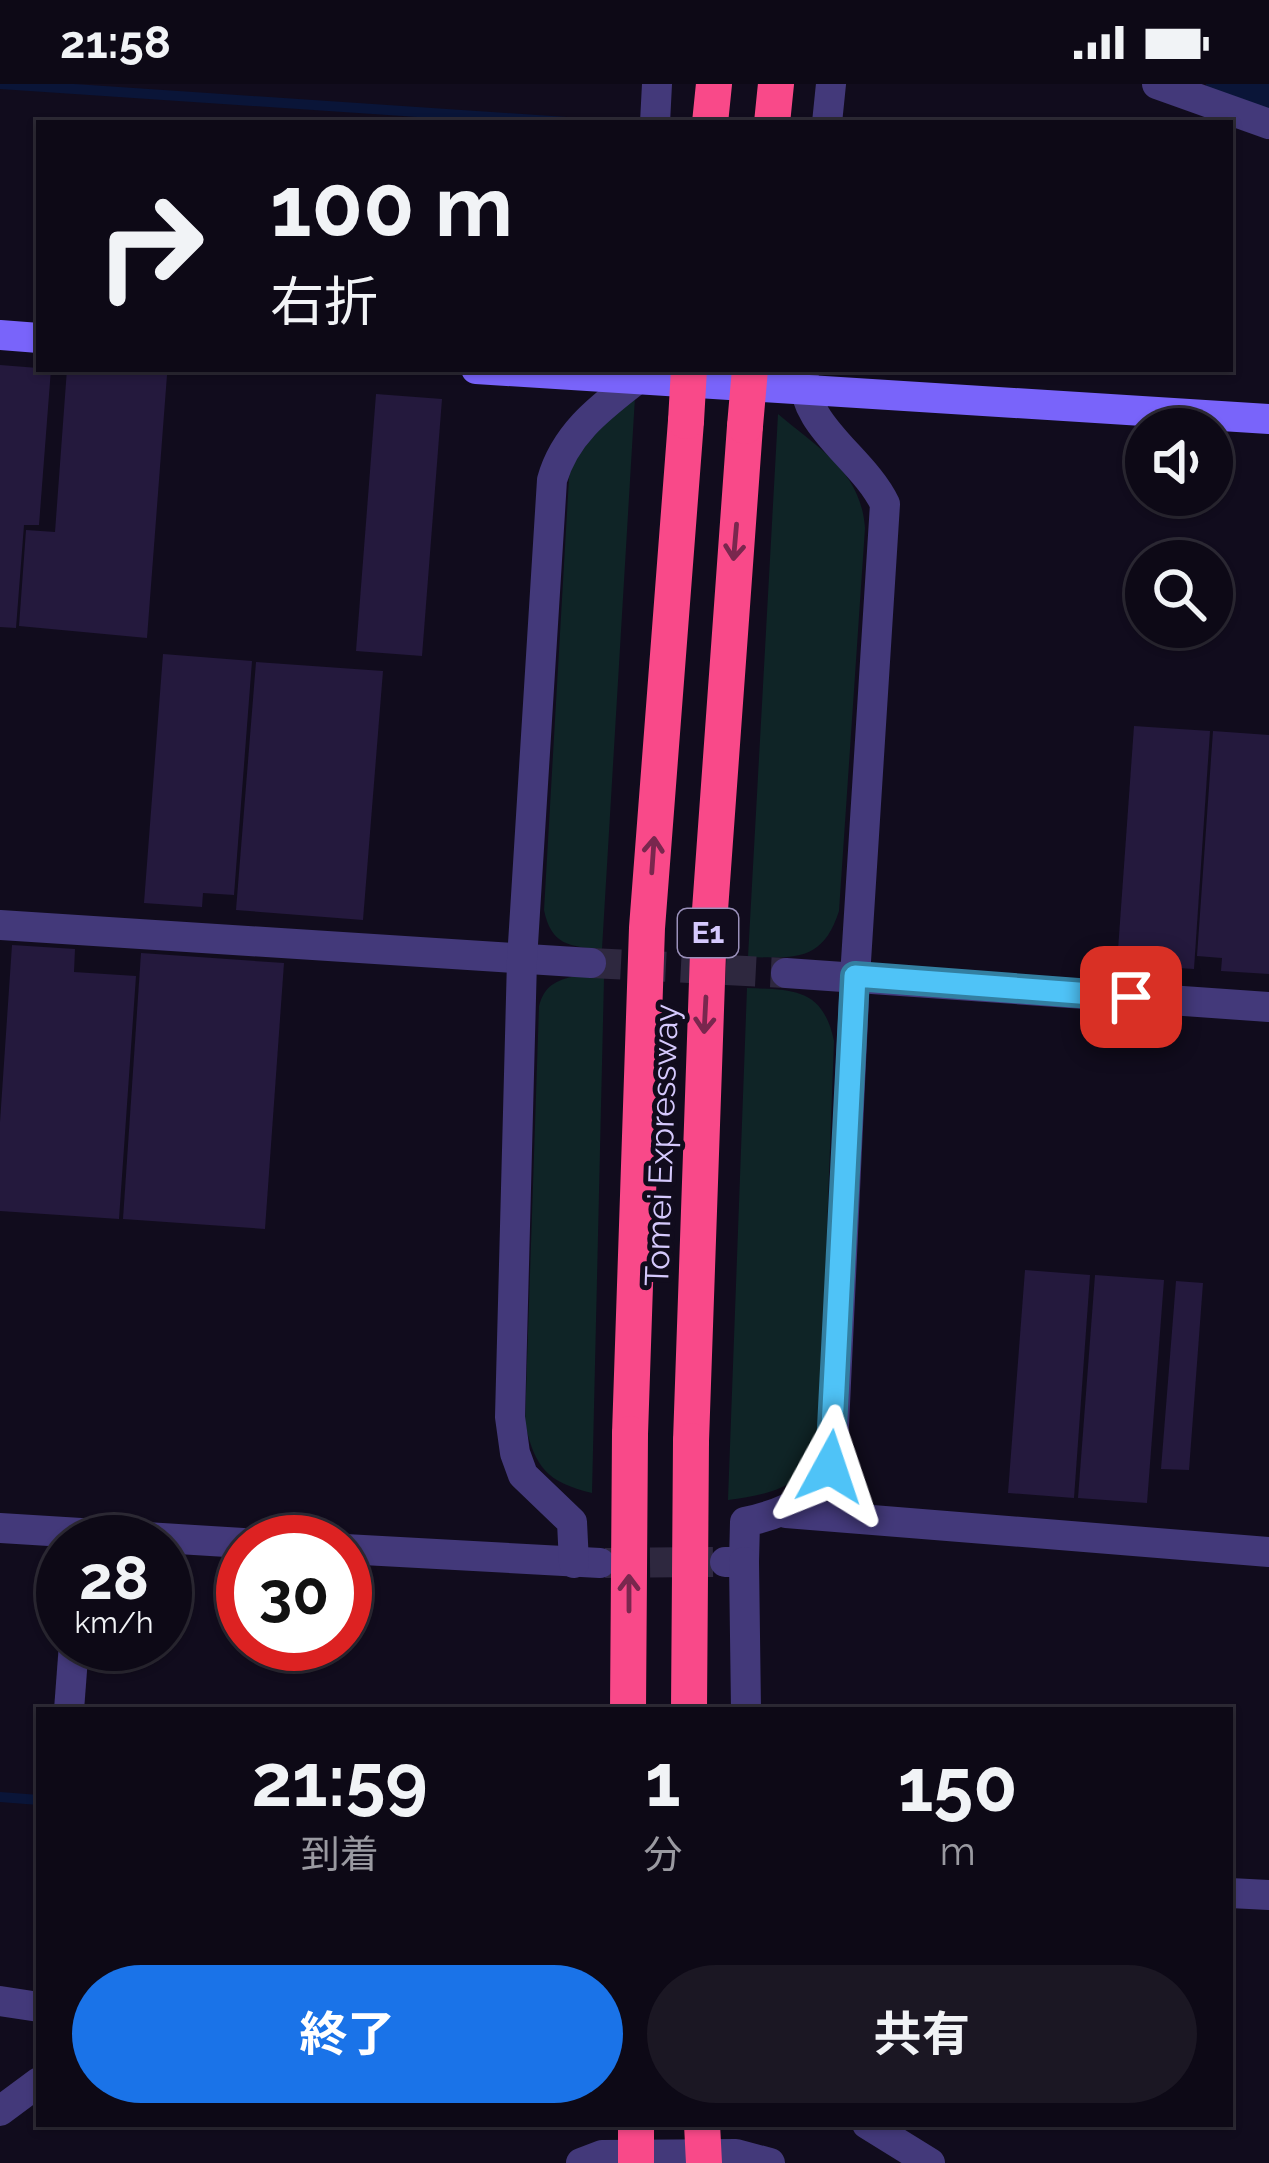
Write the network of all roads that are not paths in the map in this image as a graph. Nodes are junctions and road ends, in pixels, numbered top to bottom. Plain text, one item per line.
1 (657, 84) edge
2 (691, 84) edge
3 (714, 84) edge
4 (776, 84) edge
5 (830, 84) edge
6 (1157, 84) edge
7 (655, 120) edge
8 (688, 120) edge
9 (710, 120) edge
10 (772, 120) edge
11 (827, 120) edge
12 (1269, 124) edge
13 (0, 335) edge
14 (36, 338) edge
15 (556, 372) edge
16 (687, 372) edge
17 (750, 372) edge
18 (637, 375) edge
19 (803, 379) edge
20 (1269, 419) edge
21 (0, 925) edge
22 (522, 960) junction
23 (591, 963) tunnel mouth
24 (786, 973) tunnel mouth
25 (855, 976) junction
26 (1269, 1007) edge
27 (786, 1513) junction
28 (0, 1528) edge
29 (36, 1532) edge
30 (372, 1551) edge
31 (1269, 1552) edge
32 (72, 1671) edge
33 (69, 1707) edge
34 (628, 1707) edge
35 (689, 1707) edge
36 (746, 1707) edge
37 (1233, 1893) edge
38 (1269, 1895) edge
39 (0, 2001) edge
40 (36, 2007) edge
41 (36, 2084) edge
42 (0, 2111) edge
43 (635, 2127) edge
44 (703, 2127) edge
45 (872, 2127) edge
46 (580, 2163) edge
47 (636, 2163) edge
48 (704, 2163) edge
49 (770, 2163) edge
50 (930, 2163) edge

1 - 7 street
2 - 8 highway
3 - 9 highway
4 - 10 highway
5 - 11 street
6 - 12 street
13 - 14 main road
15 - 18 main road
34 -> 16 highway, Tomei Expressway / E1, bridge
17 -> 35 highway, Tomei Expressway / E1, bridge
18 - 19 main road
18 - 22 street
19 - 20 main road
19 - 25 street
21 - 22 street
22 - 23 street
22 - 30 street
24 - 25 street
25 - 26 street
25 - 27 street
27 - 31 street
27 - 36 street
28 - 29 street
32 - 33 street
37 - 38 street
39 - 40 street
41 - 42 street
43 - 47 highway, bridge
44 - 48 highway, bridge
45 - 50 street
46 - 49 street

